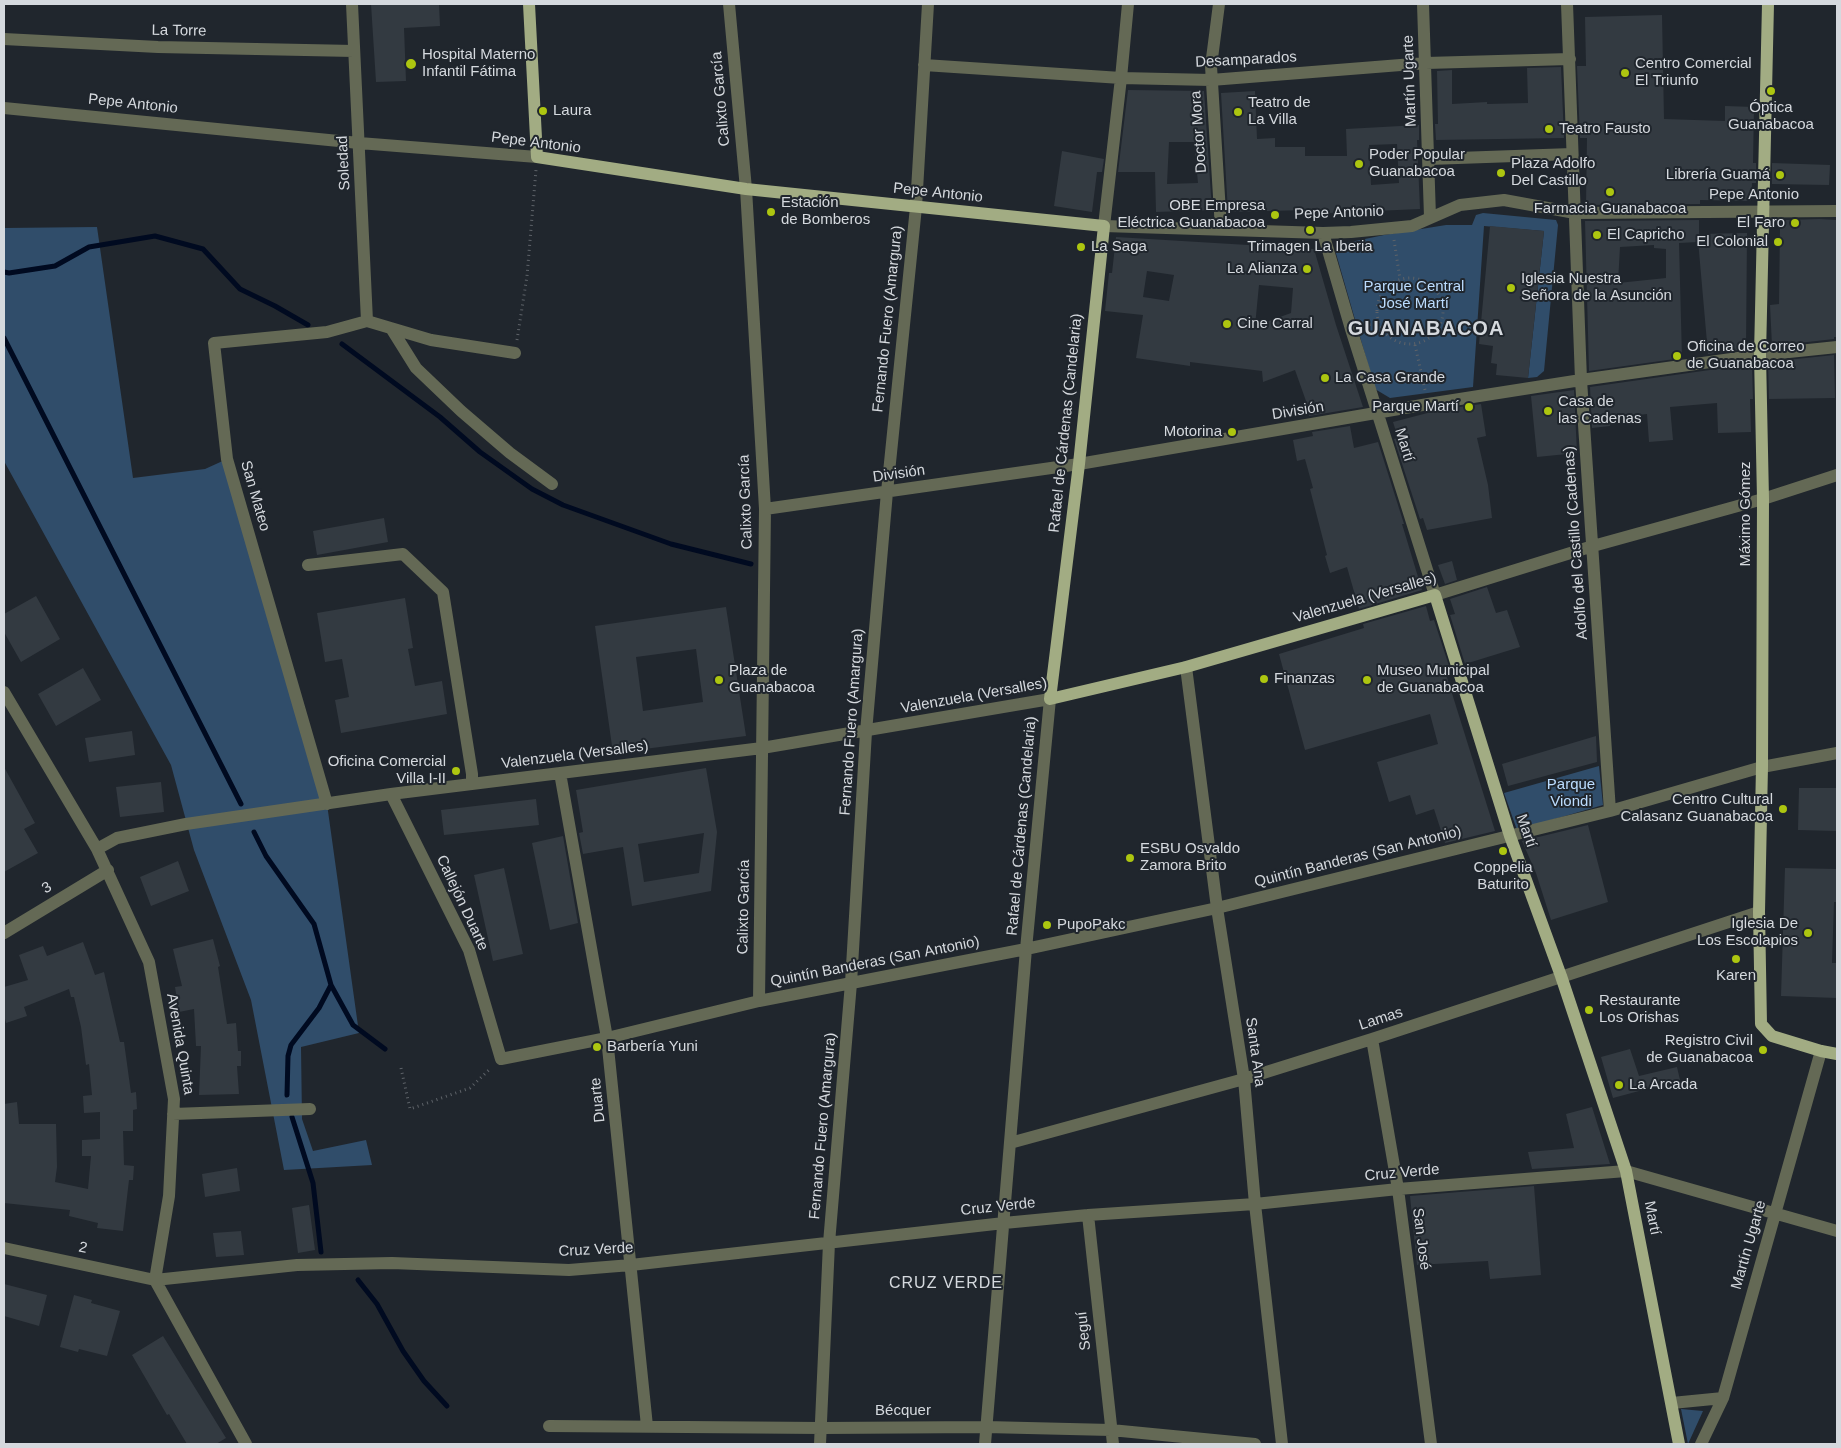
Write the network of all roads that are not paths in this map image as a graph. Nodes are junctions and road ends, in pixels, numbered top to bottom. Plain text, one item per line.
1 (352, 4) edge
2 (529, 4) edge
3 (729, 4) edge
4 (928, 4) edge
5 (1128, 4) edge
6 (1219, 4) edge
7 (1423, 4) edge
8 (1568, 4) edge
9 (1768, 4) edge
10 (4, 40) edge
11 (354, 50) junction
12 (1570, 60) junction
13 (1426, 63) junction
14 (924, 66) junction
15 (1121, 78) junction
16 (1211, 80) junction
17 (4, 108) edge
18 (359, 143) junction
19 (1572, 154) junction
20 (537, 157) junction
21 (1429, 158) junction
22 (746, 189) junction
23 (916, 207) junction
24 (1763, 210) junction
25 (1837, 211) edge
26 (1575, 213) junction
27 (1430, 217) junction
28 (1104, 226) junction
29 (1221, 229) junction
30 (1323, 232) junction
31 (367, 321) junction
32 (391, 328) junction
33 (1837, 347) edge
34 (515, 353) road end
35 (1760, 355) junction
36 (1581, 380) junction
37 (1378, 414) junction
38 (1080, 464) junction
39 (1837, 475) edge
40 (552, 484) dead end
41 (887, 492) junction
42 (1763, 499) junction
43 (765, 509) junction
44 (1593, 546) junction
45 (308, 565) dead end
46 (1435, 595) junction
47 (1186, 667) junction
48 (4, 692) edge
49 (1050, 699) junction
50 (866, 732) junction
51 (762, 748) junction
52 (1837, 753) edge
53 (1762, 767) junction
54 (560, 773) junction
55 (472, 784) junction
56 (391, 794) junction
57 (327, 804) junction
58 (1610, 811) junction
59 (1510, 836) junction
60 (97, 849) junction
61 (108, 870) junction
62 (1217, 908) junction
63 (1759, 912) junction
64 (4, 933) edge
65 (1026, 949) junction
66 (1561, 976) junction
67 (851, 983) junction
68 (759, 1001) junction
69 (607, 1038) junction
70 (1372, 1039) junction
71 (1821, 1051) junction
72 (1837, 1054) edge
73 (501, 1059) joint
74 (1244, 1079) junction
75 (310, 1109) dead end
76 (173, 1114) junction
77 (1010, 1143) junction
78 (1626, 1171) junction
79 (1398, 1189) junction
80 (1255, 1204) junction
81 (1775, 1213) junction
82 (1088, 1215) junction
83 (1004, 1222) junction
84 (1837, 1231) edge
85 (829, 1243) junction
86 (4, 1248) edge
87 (631, 1265) junction
88 (155, 1280) junction
89 (1723, 1398) junction
90 (1672, 1403) junction
91 (550, 1426) dead end
92 (647, 1426) junction
93 (986, 1427) junction
94 (822, 1428) junction
95 (1111, 1430) junction
96 (246, 1444) edge
97 (820, 1444) edge
98 (985, 1444) edge
99 (1113, 1444) edge
100 (1256, 1444) edge
101 (1282, 1444) edge
102 (1431, 1444) edge
103 (1679, 1444) edge
104 (1701, 1444) edge

1 - 11 street, Soledad
2 - 20 main road
3 - 22 street, Calixto García
4 - 14 street, Fernando Fuero (Amargura)
5 - 15 street, Rafael de Cárdenas (Candelaria)
6 - 16 street, Doctor Mora
7 - 13 street, Martín Ugarte
8 - 12 street, Adolfo del Castillo (Cadenas)
9 - 24 main road, Máximo Gómez
10 - 11 street, La Torre
11 - 18 street, Soledad
12 - 13 street, Desamparados
12 - 19 street, Adolfo del Castillo (Cadenas)
13 - 16 street, Desamparados
13 - 21 street, Martín Ugarte
14 - 15 street, Desamparados
14 - 23 street, Fernando Fuero (Amargura)
15 - 16 street, Desamparados
15 - 28 street, Rafael de Cárdenas (Candelaria)
16 - 29 street, Doctor Mora
17 - 18 street, Pepe Antonio
18 - 20 street, Pepe Antonio
18 - 31 street, Soledad
19 - 21 street
19 - 26 street, Adolfo del Castillo (Cadenas)
20 - 22 main road, Pepe Antonio
21 - 27 street, Martín Ugarte
22 - 23 main road, Pepe Antonio
22 - 43 street, Calixto García
23 - 28 main road, Pepe Antonio
23 - 41 street, Fernando Fuero (Amargura)
24 - 25 street, Pepe Antonio
24 - 26 street, Pepe Antonio
24 - 35 main road, Máximo Gómez
26 - 27 street, Pepe Antonio
26 - 36 street, Adolfo del Castillo (Cadenas)
27 - 30 street, Pepe Antonio
28 - 29 street, Pepe Antonio
28 - 38 main road, Rafael de Cárdenas (Candelaria)
29 - 30 street, Pepe Antonio
30 - 37 street, Martí
31 - 32 street
31 - 57 street, San Mateo
32 - 34 street
32 - 40 street
33 - 35 street, División
35 - 36 street, División
35 - 42 main road, Máximo Gómez
36 - 37 street, División
36 - 44 street, Adolfo del Castillo (Cadenas)
37 - 38 street, División
37 - 46 street, Martí
38 - 41 street, División
38 - 49 main road, Rafael de Cárdenas (Candelaria)
39 - 42 street, Valenzuela (Versalles)
41 - 43 street, División
41 - 50 street, Fernando Fuero (Amargura)
42 - 44 street, Valenzuela (Versalles)
42 - 53 main road, Máximo Gómez
43 - 51 street, Calixto García
44 - 46 street, Valenzuela (Versalles)
44 - 58 street, Adolfo del Castillo (Cadenas)
45 - 55 street
46 - 47 main road, Valenzuela (Versalles)
46 - 59 main road, Martí
47 - 49 main road, Valenzuela (Versalles)
47 - 62 street, Santa Ana
48 - 60 street, Avenida Quinta
49 - 50 street, Valenzuela (Versalles)
49 - 65 street, Rafael de Cárdenas (Candelaria)
50 - 51 street, Valenzuela (Versalles)
50 - 67 street, Fernando Fuero (Amargura)
51 - 54 street, Valenzuela (Versalles)
51 - 68 street, Calixto García
52 - 53 street, Quintín Banderas (San Antonio)
53 - 58 street, Quintín Banderas (San Antonio)
53 - 63 main road, Máximo Gómez
54 - 55 street, Valenzuela (Versalles)
54 - 69 street, Duarte
55 - 56 street, Valenzuela (Versalles)
56 - 57 street, Valenzuela (Versalles)
56 - 73 street, Callejón Duarte
57 - 60 street, Valenzuela (Versalles)
58 - 59 street, Quintín Banderas (San Antonio)
59 - 62 street, Quintín Banderas (San Antonio)
59 - 66 main road, Martí
60 - 61 street, Avenida Quinta
61 - 64 street, 3
61 - 76 street, Avenida Quinta
62 - 65 street, Quintín Banderas (San Antonio)
62 - 74 street, Santa Ana
63 - 66 street, Lamas
63 - 71 main road, Máximo Gómez
65 - 67 street, Quintín Banderas (San Antonio)
65 - 77 street, Rafael de Cárdenas (Candelaria)
66 - 70 street, Lamas
66 - 78 main road, Martí
67 - 68 street, Quintín Banderas (San Antonio)
67 - 85 street, Fernando Fuero (Amargura)
68 - 69 street, Quintín Banderas (San Antonio)
69 - 73 street, Quintín Banderas (San Antonio)
69 - 87 street, Duarte
70 - 74 street, Lamas
70 - 79 street, San José
71 - 72 main road
71 - 81 street, Martín Ugarte
74 - 77 street, Lamas
74 - 80 street, Santa Ana
75 - 76 street
76 - 88 street, Avenida Quinta
77 - 83 street, Rafael de Cárdenas (Candelaria)
78 - 79 street, Cruz Verde
78 - 81 street, Cruz Verde
78 - 90 main road, Martí
79 - 80 street, Cruz Verde
79 - 102 street, San José
80 - 82 street, Cruz Verde
80 - 101 street, Santa Ana
81 - 84 street, Cruz Verde
81 - 89 street, Martín Ugarte
82 - 83 street, Cruz Verde
82 - 95 street, Seguí
83 - 85 street, Cruz Verde
83 - 93 street, Rafael de Cárdenas (Candelaria)
85 - 87 street, Cruz Verde
85 - 94 street, Fernando Fuero (Amargura)
86 - 88 street, 2
87 - 88 street, Cruz Verde
87 - 92 street, Duarte
88 - 96 street
89 - 90 street
89 - 104 street, Martín Ugarte
90 - 103 main road, Martí
91 - 92 street, Bécquer
92 - 94 street, Bécquer
93 - 94 street, Bécquer
93 - 95 street, Bécquer
93 - 98 street, Rafael de Cárdenas (Candelaria)
94 - 97 street, Fernando Fuero (Amargura)
95 - 99 street, Seguí
95 - 100 street, Bécquer

